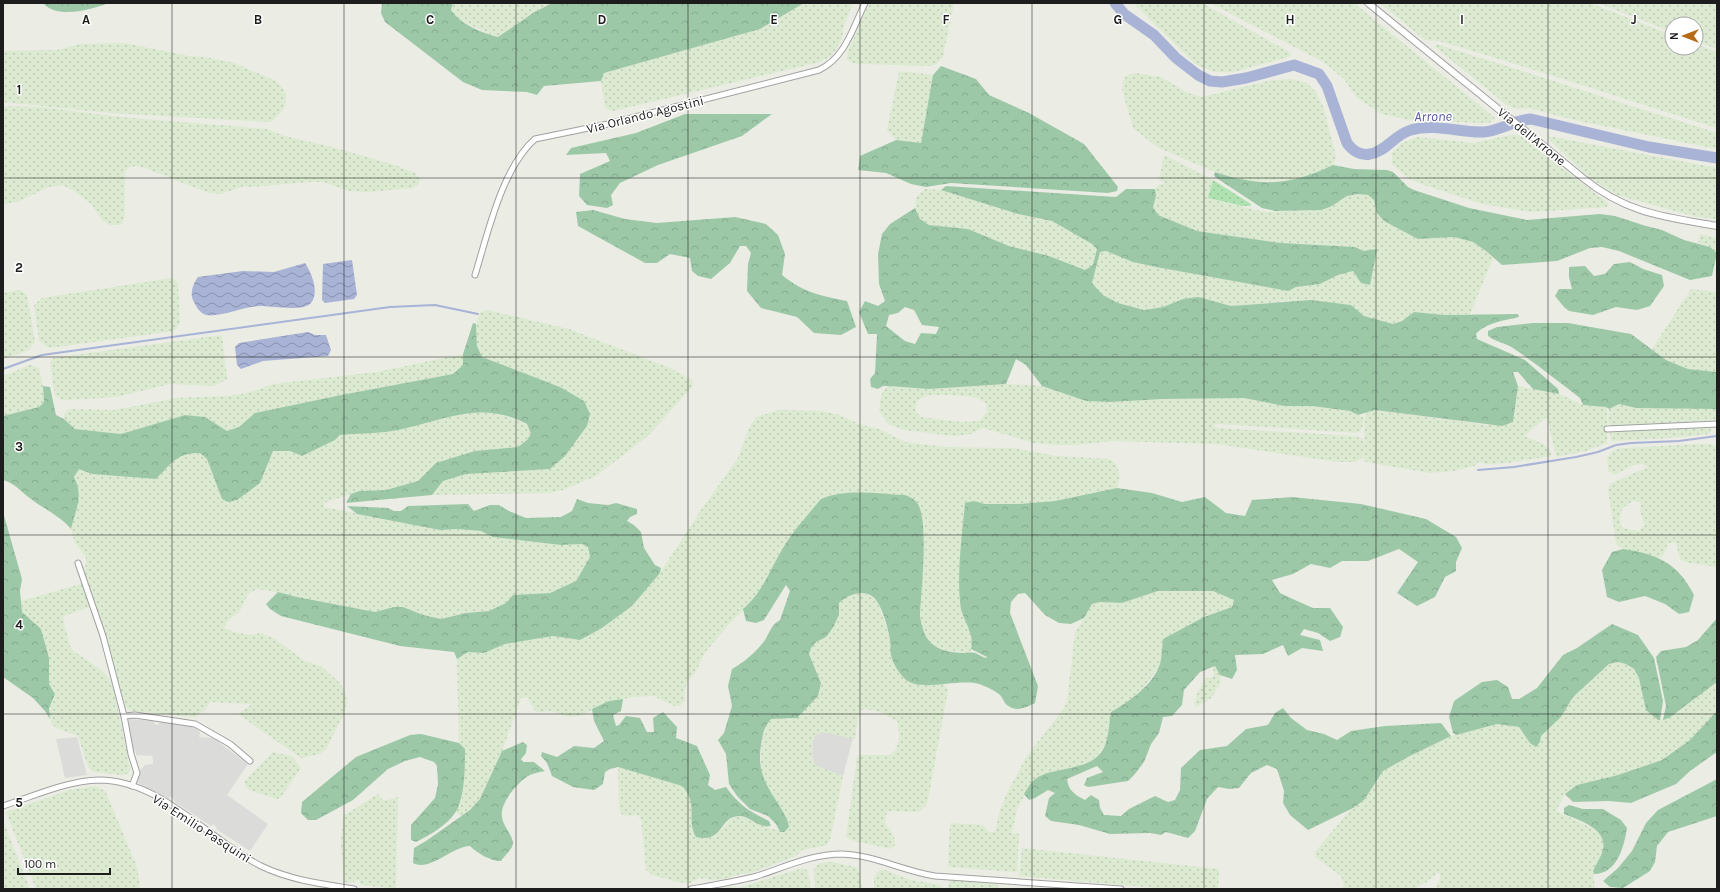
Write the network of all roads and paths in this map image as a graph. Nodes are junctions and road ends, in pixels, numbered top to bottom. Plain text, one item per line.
1 (865, 3) edge
2 (1368, 3) edge
3 (1717, 226) edge
4 (475, 275) dead end
5 (1717, 424) edge
6 (1607, 429) dead end
7 (78, 563) dead end
8 (124, 716) junction
9 (250, 761) dead end
10 (132, 786) junction
11 (3, 806) edge
12 (354, 889) edge
13 (691, 889) edge
14 (1121, 889) edge

1 - 4 street, Via Orlando Agostini
2 - 3 street, Via dell'Arrone
5 - 6 street
7 - 8 street
8 - 9 street
8 - 10 street
10 - 11 street, Via Emilio Pasquini
10 - 12 street, Via Emilio Pasquini
13 - 14 street

